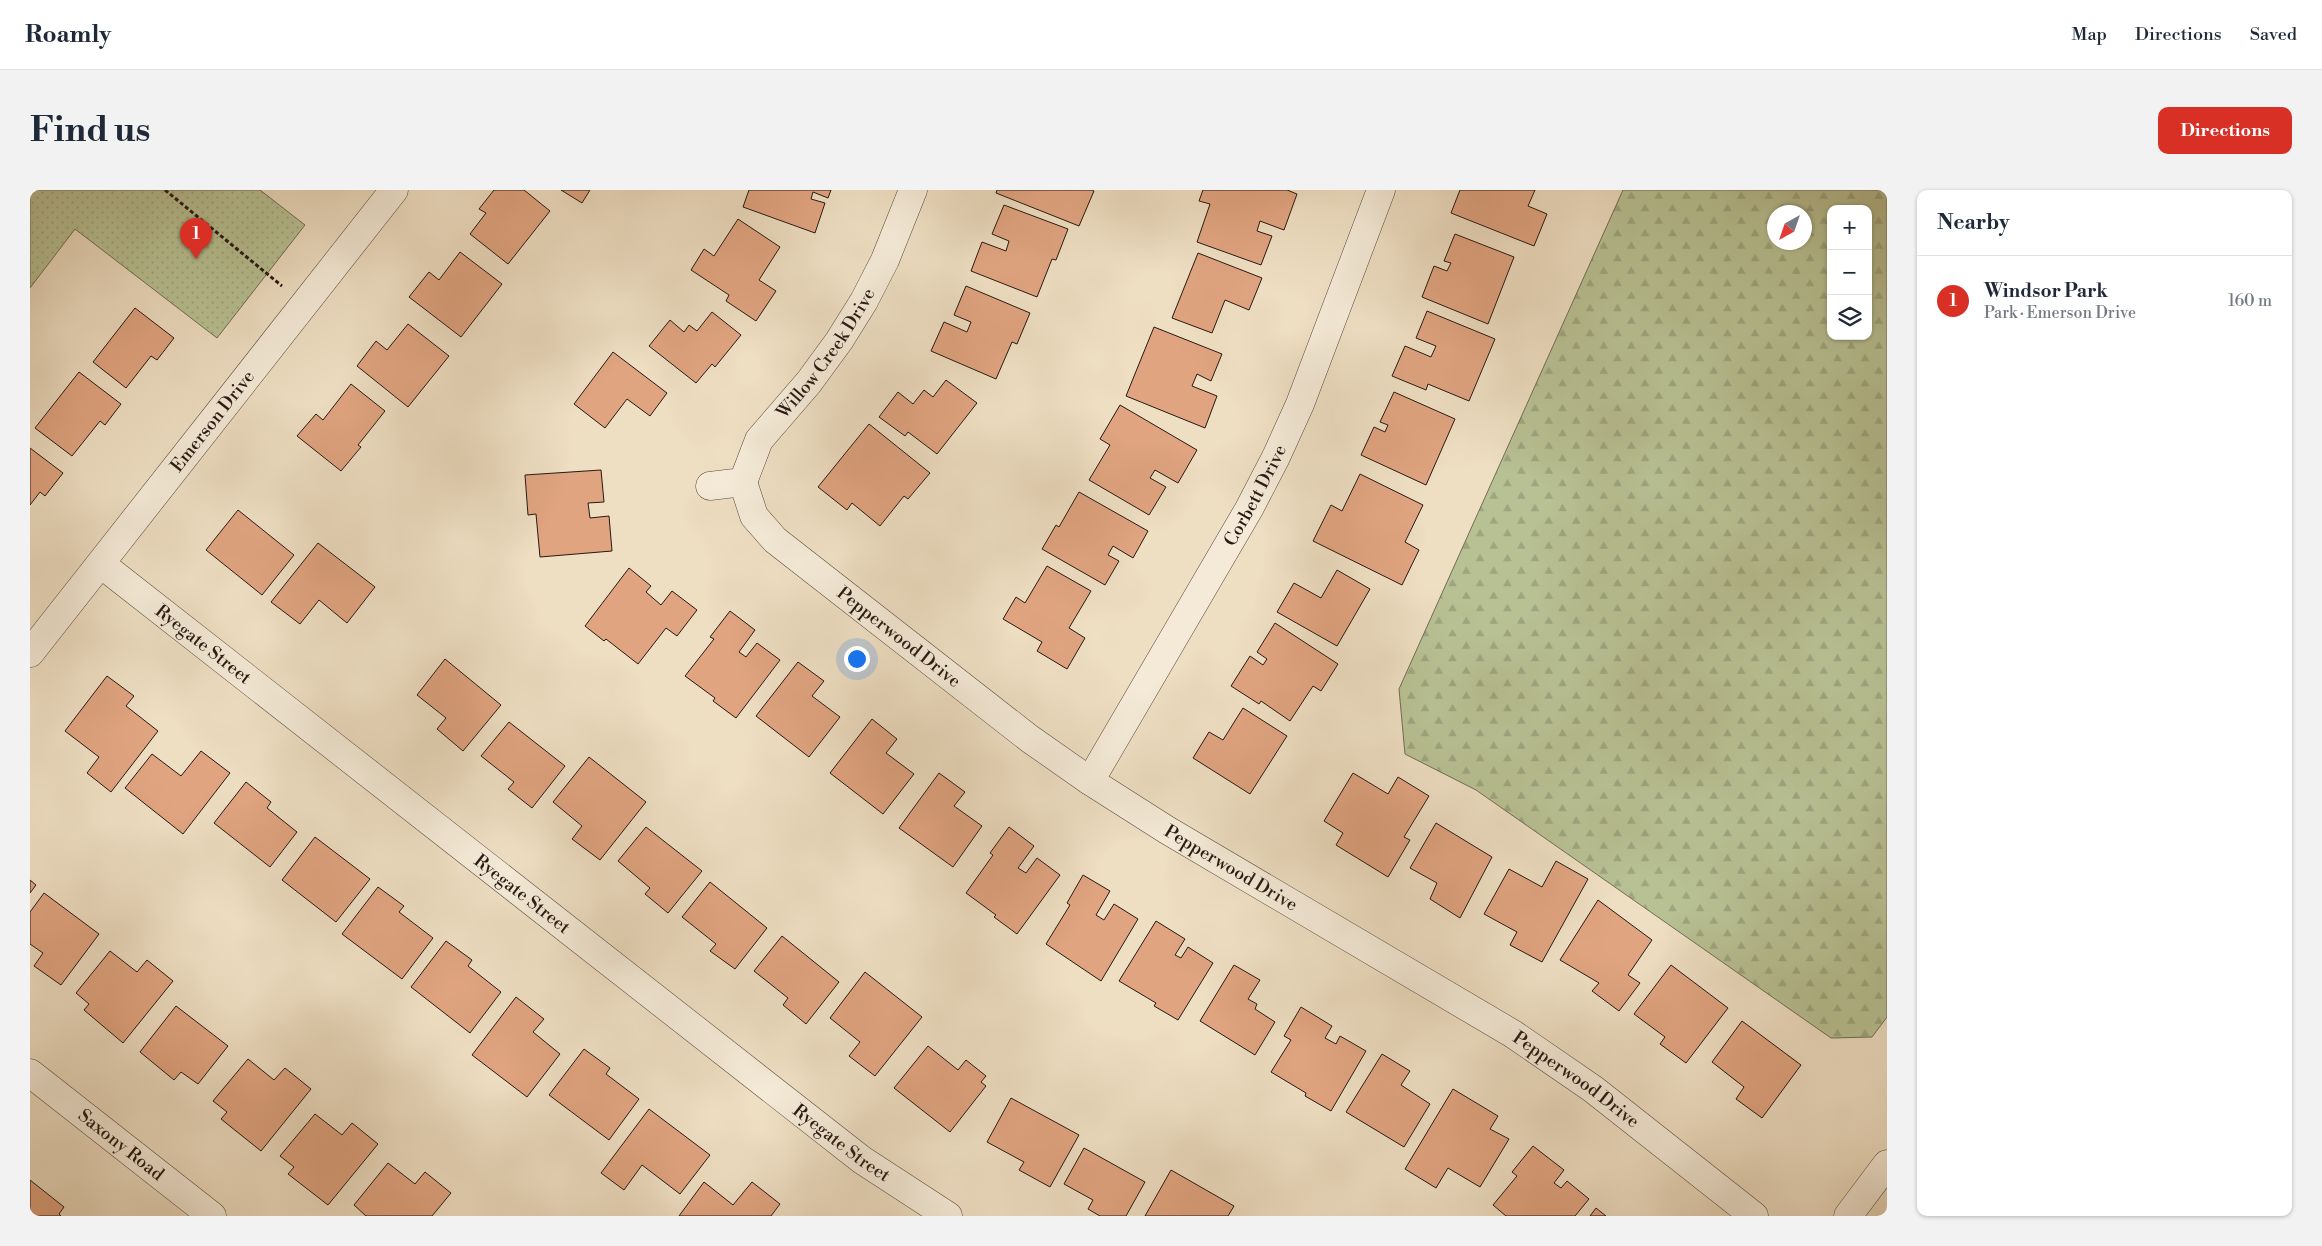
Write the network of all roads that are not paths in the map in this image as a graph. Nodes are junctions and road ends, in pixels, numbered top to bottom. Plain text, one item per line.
1 (394, 190) edge
2 (913, 190) edge
3 (1381, 190) edge
4 (743, 482) junction
5 (710, 486) dead end
6 (102, 564) junction
7 (30, 653) edge
8 (1090, 781) junction
9 (30, 1073) edge
10 (1885, 1171) edge
11 (212, 1216) edge
12 (948, 1216) edge
13 (1754, 1216) edge
14 (1848, 1216) edge

1 - 6 street, Emerson Drive
2 - 4 street, Willow Creek Drive
3 - 8 street, Corbett Drive
4 - 5 street
4 - 8 street, Pepperwood Drive
6 - 7 street, Emerson Drive
6 - 12 street, Ryegate Street
8 - 13 street, Pepperwood Drive
9 - 11 street, Saxony Road
10 - 14 street

